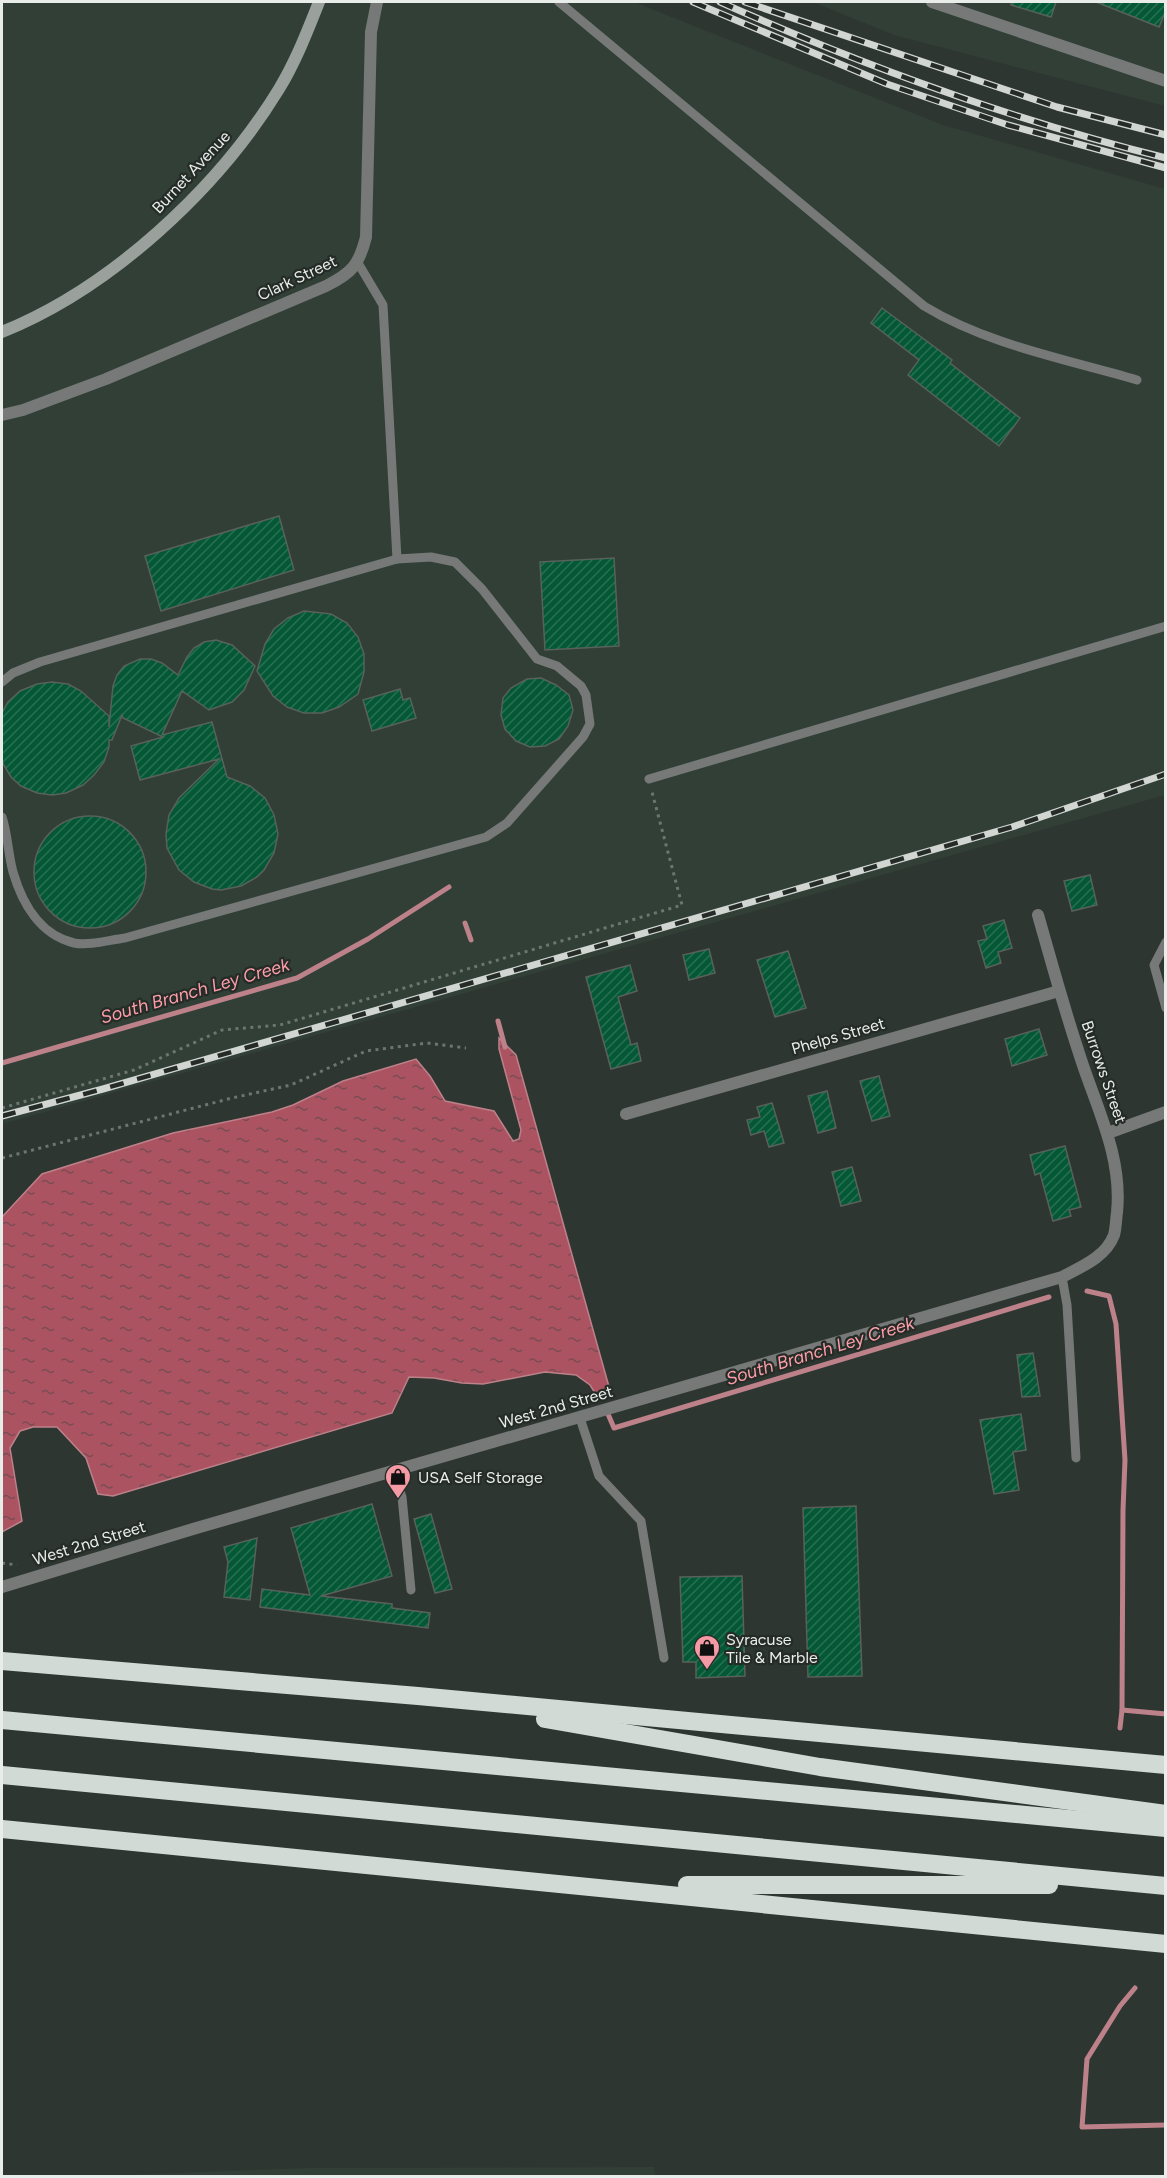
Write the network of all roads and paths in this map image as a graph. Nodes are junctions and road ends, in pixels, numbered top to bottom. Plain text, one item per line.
1 (319, 2) edge
2 (377, 2) edge
3 (559, 2) edge
4 (932, 2) edge
5 (1164, 78) edge
6 (358, 263) junction
7 (2, 332) edge
8 (1137, 380) dead end
9 (2, 415) edge
10 (397, 559) junction
11 (1166, 626) edge
12 (2, 682) edge
13 (649, 779) joint
14 (2, 817) edge
15 (1038, 915) dead end
16 (1166, 942) edge
17 (1059, 991) junction
18 (1166, 1008) edge
19 (466, 1048) dead end
20 (2, 1108) edge
21 (1166, 1112) edge
22 (626, 1114) dead end
23 (1108, 1133) junction
24 (2, 1158) edge
25 (1110, 1242) joint
26 (1062, 1277) junction
27 (580, 1418) junction
28 (1076, 1458) dead end
29 (393, 1472) junction
30 (2, 1587) edge
31 (411, 1590) dead end
32 (664, 1658) dead end
33 (2, 1662) edge
34 (418, 1696) junction
35 (2, 1720) edge
36 (1166, 1765) edge
37 (2, 1775) edge
38 (1166, 1814) edge
39 (1166, 1828) edge
40 (5, 1829) edge
41 (520, 1880) junction
42 (1131, 1883) junction
43 (1166, 1886) edge
44 (1166, 1944) edge

1 - 7 street, Burnet Avenue
2 - 6 street, Clark Street
3 - 8 lane
4 - 5 street
6 - 9 street, Clark Street
6 - 10 lane
10 - 12 lane
10 - 14 lane
11 - 13 lane
13 - 20 path
15 - 17 street, Burrows Street
16 - 18 lane
17 - 22 street, Phelps Street
17 - 23 street, Burrows Street
19 - 24 path
21 - 23 street
23 - 25 street, Burrows Street
25 - 26 street, West 2nd Street
26 - 27 street, West 2nd Street
26 - 28 lane
27 - 29 street, West 2nd Street
27 - 32 lane
29 - 30 street, West 2nd Street
29 - 31 lane
33 - 34 highway
34 - 36 highway
34 - 38 highway
35 - 39 highway
37 - 42 highway
40 - 41 highway
41 - 42 highway
41 - 44 highway
42 - 43 highway

